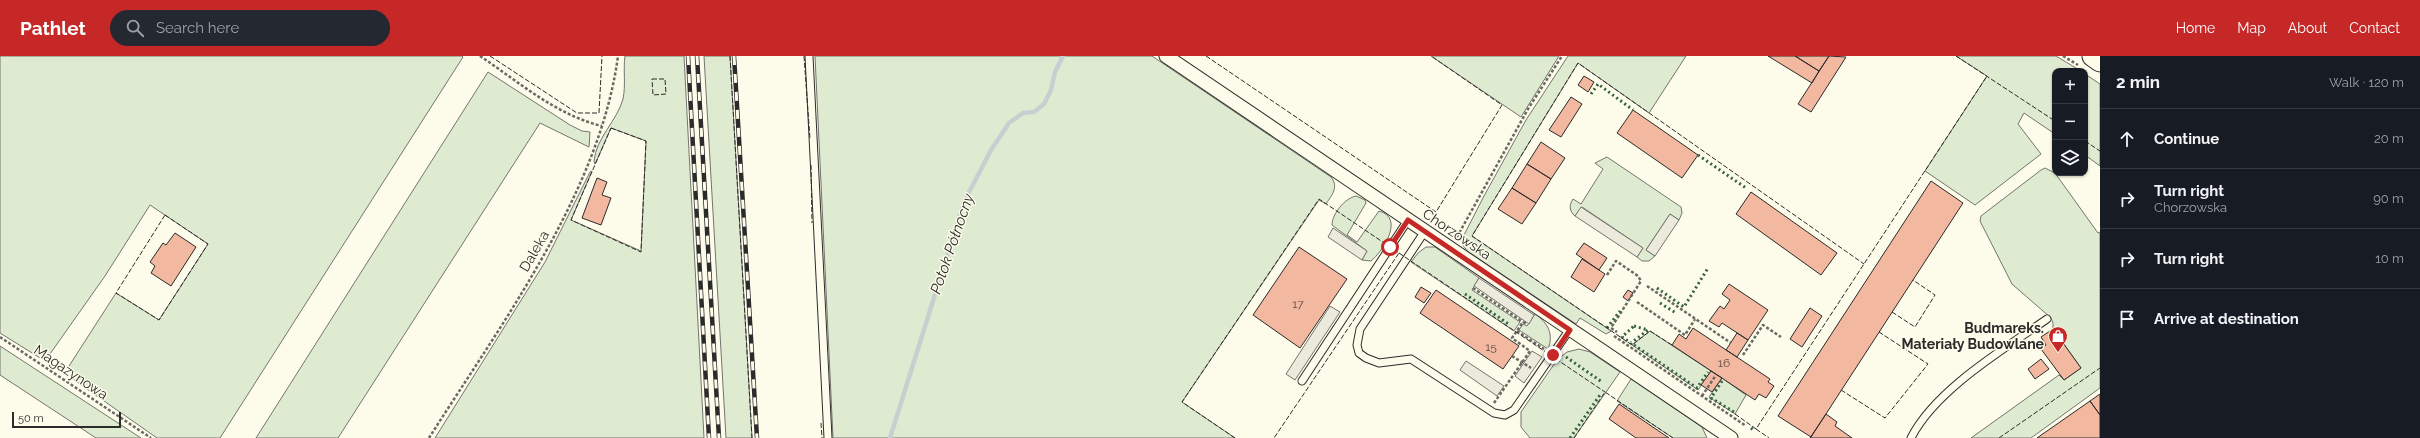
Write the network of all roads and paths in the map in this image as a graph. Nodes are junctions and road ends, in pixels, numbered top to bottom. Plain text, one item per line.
1 (480, 56) edge
2 (618, 56) edge
3 (809, 56) edge
4 (1166, 56) edge
5 (1562, 56) edge
6 (2093, 56) edge
7 (2100, 61) edge
8 (602, 126) junction
9 (1408, 220) junction
10 (1425, 231) junction
11 (1450, 248) junction
12 (1607, 275) dead end
13 (1647, 286) dead end
14 (1473, 288) dead end
15 (1637, 302) dead end
16 (1695, 319) junction
17 (2047, 319) dead end
18 (1523, 322) junction
19 (1527, 324) dead end
20 (1570, 330) junction
21 (1516, 331) junction
22 (1617, 332) dead end
23 (1614, 336) dead end
24 (0, 337) edge
25 (1781, 337) dead end
26 (1730, 343) dead end
27 (1553, 355) junction
28 (1742, 355) dead end
29 (1512, 356) dead end
30 (1522, 362) junction
31 (1540, 374) junction
32 (1716, 375) dead end
33 (1302, 382) dead end
34 (1702, 396) junction
35 (1489, 410) junction
36 (1746, 426) dead end
37 (1725, 436) edge
38 (151, 438) edge
39 (429, 438) edge
40 (828, 438) edge
41 (1911, 438) edge

1 - 8 path
2 - 8 path, Daleka
3 - 40 lane
4 - 9 street, Chorzowska
5 - 11 path
6 - 7 main road
8 - 39 path, Daleka
9 - 10 street, Chorzowska
9 - 33 lane
10 - 11 street, Chorzowska
10 - 35 lane
11 - 20 street, Chorzowska
12 - 22 path
13 - 16 path
14 - 18 path
15 - 16 path
16 - 26 path
17 - 41 lane
18 - 19 path
18 - 21 path
20 - 27 lane
20 - 37 street, Chorzowska
21 - 27 path
21 - 30 path
23 - 34 path
24 - 38 path, Magazynowa
25 - 28 path
27 - 31 lane
29 - 30 path
30 - 31 path
30 - 35 path
31 - 35 lane
32 - 34 path
34 - 36 path

